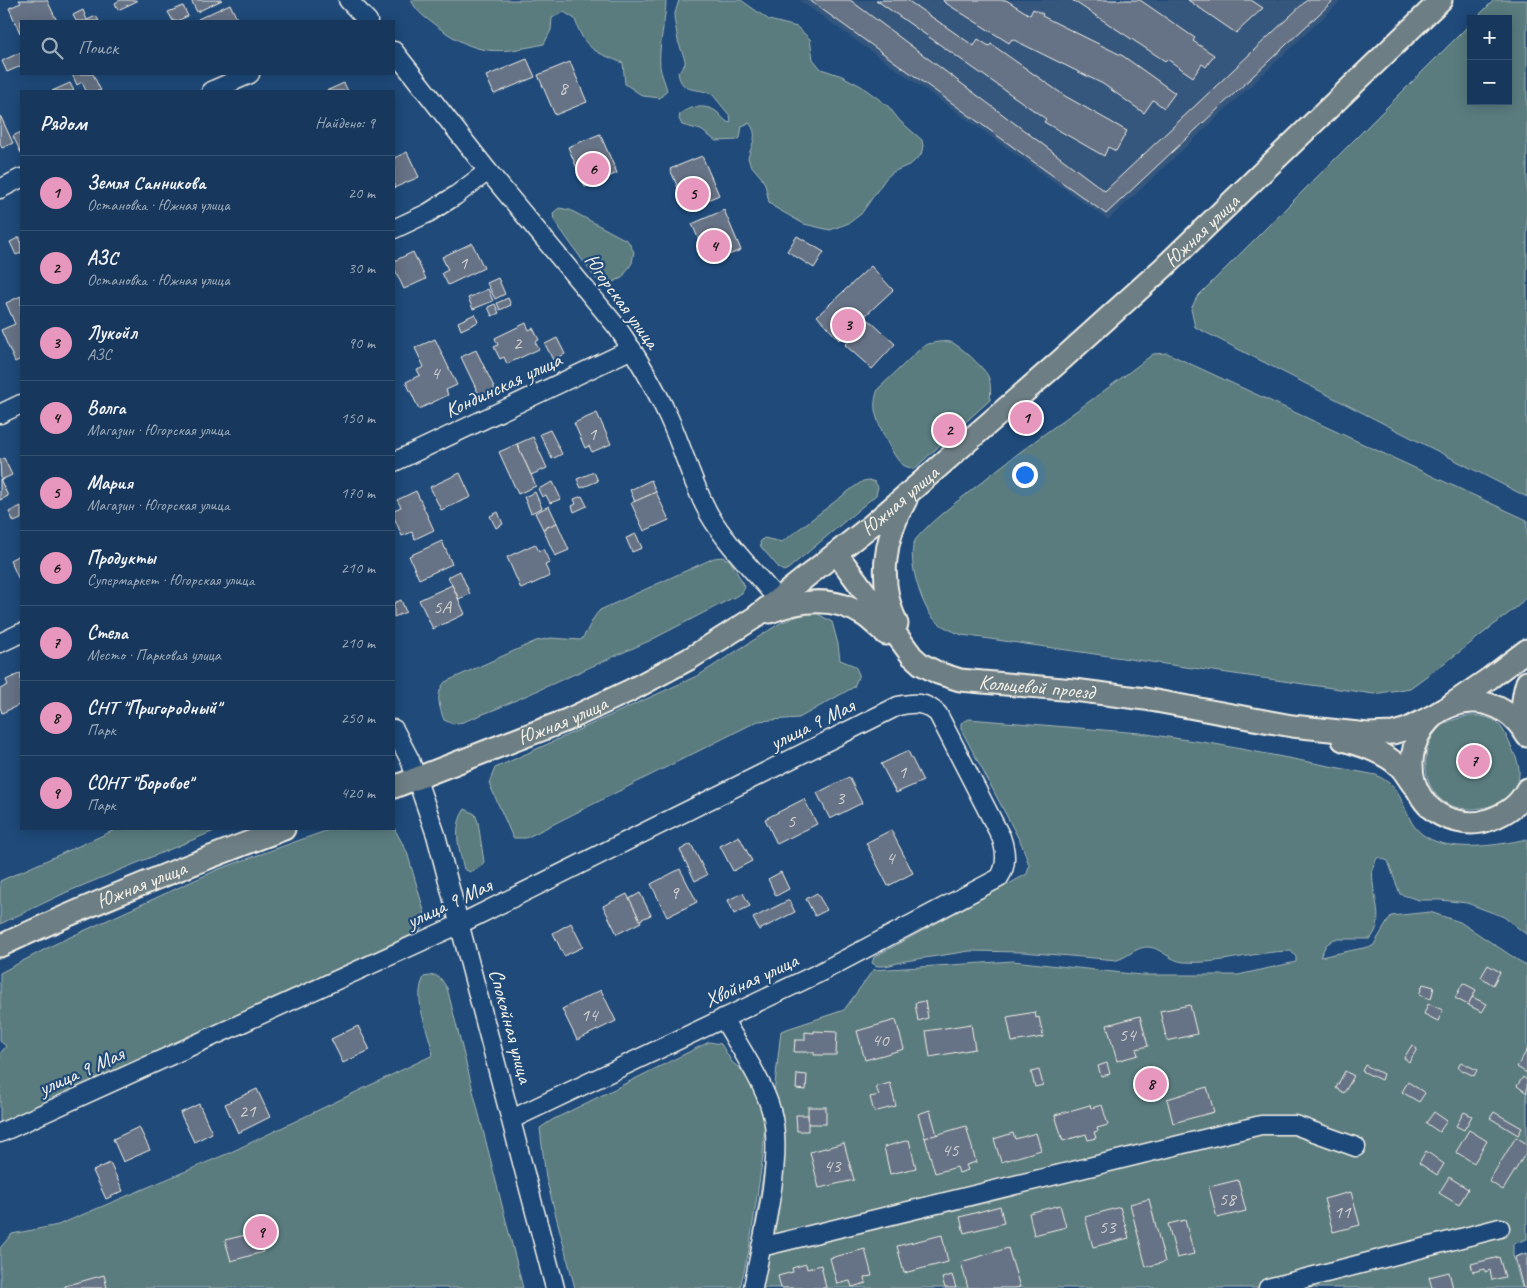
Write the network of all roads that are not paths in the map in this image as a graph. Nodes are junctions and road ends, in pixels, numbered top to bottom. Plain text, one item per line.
1 (348, 0) edge
2 (1441, 0) edge
3 (363, 20) edge
4 (395, 52) edge
5 (248, 75) edge
6 (213, 90) edge
7 (488, 171) junction
8 (20, 178) edge
9 (0, 188) edge
10 (395, 229) edge
11 (632, 349) junction
12 (20, 404) edge
13 (0, 414) edge
14 (395, 462) edge
15 (912, 489) junction
16 (837, 554) junction
17 (778, 600) junction
18 (754, 618) junction
19 (20, 633) edge
20 (0, 643) edge
21 (1527, 650) edge
22 (912, 656) junction
23 (1527, 682) edge
24 (912, 703) joint
25 (1439, 712) junction
26 (1292, 726) junction
27 (395, 731) edge
28 (1525, 733) edge
29 (417, 778) junction
30 (395, 787) edge
31 (1527, 789) edge
32 (1420, 794) junction
33 (1527, 815) edge
34 (1482, 823) junction
35 (281, 830) edge
36 (460, 924) junction
37 (0, 946) edge
38 (723, 1018) junction
39 (512, 1119) junction
40 (0, 1133) edge
41 (1356, 1147) dead end
42 (1500, 1228) dead end
43 (761, 1246) junction
44 (555, 1288) edge
45 (753, 1288) edge
46 (1268, 1288) edge

1 - 3 street
2 - 15 main road, Южная улица
4 - 7 street, Югорская улица
5 - 6 street
7 - 10 street
7 - 11 street, Югорская улица
8 - 9 street
11 - 14 street, Кондинская улица
11 - 17 street, Югорская улица
12 - 13 street
15 - 16 main road, Южная улица
15 - 22 main road
16 - 17 main road, Южная улица
16 - 22 main road, Кольцевой проезд
17 - 18 main road, Южная улица
18 - 22 main road
18 - 29 main road, Южная улица
19 - 20 street
21 - 25 main road
22 - 26 main road, Кольцевой проезд
23 - 28 main road
24 - 36 street, улица 9 Мая
24 - 38 street, Хвойная улица
25 - 26 main road, Кольцевой проезд
25 - 28 main road
25 - 32 main road
26 - 32 main road, Кольцевой проезд
27 - 29 street, Спокойная улица
29 - 30 main road, Южная улица
29 - 36 street, Спокойная улица
31 - 34 main road
32 - 34 main road, Кольцевой проезд
33 - 34 main road
35 - 37 main road, Южная улица
36 - 39 street, Спокойная улица
36 - 40 street, улица 9 Мая
38 - 39 street, Хвойная улица
38 - 43 street
39 - 44 street, Спокойная улица
41 - 43 street
42 - 46 street
43 - 45 street

